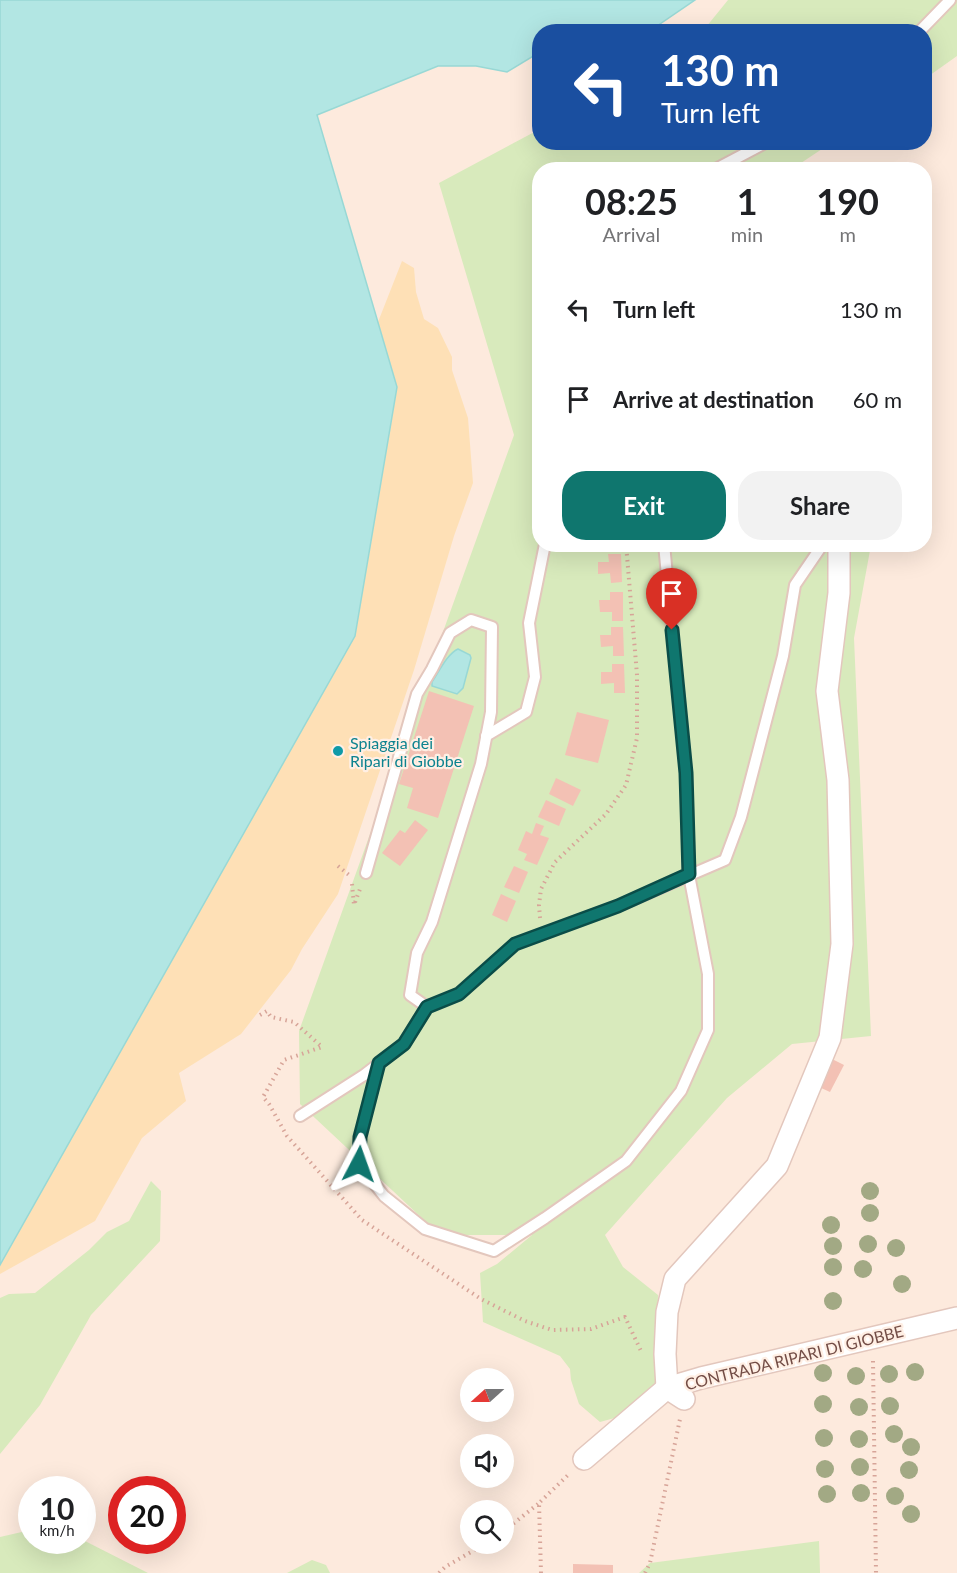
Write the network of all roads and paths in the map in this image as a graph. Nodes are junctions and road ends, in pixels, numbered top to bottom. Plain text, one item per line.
1 (950, 0) edge
2 (927, 24) edge
3 (751, 150) edge
4 (729, 162) edge
5 (543, 552) edge
6 (627, 552) edge
7 (665, 552) edge
8 (826, 552) edge
9 (833, 552) edge
10 (486, 736) junction
11 (366, 873) dead end
12 (689, 874) junction
13 (540, 935) junction
14 (427, 1007) junction
15 (379, 1063) junction
16 (300, 1116) dead end
17 (957, 1318) edge
18 (872, 1338) junction
19 (675, 1394) junction
20 (584, 1459) joint
21 (539, 1503) junction
22 (514, 1523) edge
23 (468, 1554) edge
24 (439, 1573) edge
25 (541, 1573) edge
26 (645, 1573) edge
27 (876, 1573) edge

1 - 2 lane
3 - 4 lane
5 - 10 lane
6 - 13 path
7 - 12 lane
8 - 12 lane
9 - 19 street
10 - 11 lane
10 - 14 lane
12 - 13 lane
12 - 15 lane
13 - 14 lane
14 - 15 lane
15 - 16 lane
17 - 18 street, CONTRADA RIPARI DI GIOBBE
18 - 19 street, CONTRADA RIPARI DI GIOBBE
18 - 27 path
19 - 20 street, CONTRADA RIPARI DI GIOBBE
19 - 26 path
20 - 21 path
21 - 22 path
21 - 25 path
23 - 24 path

